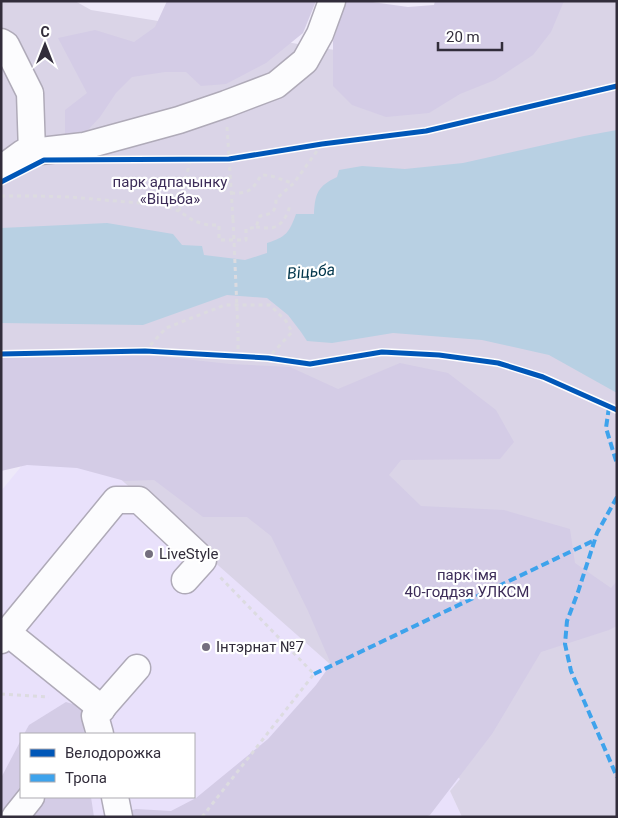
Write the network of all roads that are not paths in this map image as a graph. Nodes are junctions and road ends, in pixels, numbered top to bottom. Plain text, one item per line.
1 (332, 1) edge
2 (1, 42) edge
3 (32, 152) junction
4 (1, 169) edge
5 (185, 580) dead end
6 (4, 637) edge
7 (137, 668) dead end
8 (94, 723) edge
9 (30, 798) edge
10 (115, 798) edge
11 (15, 817) edge
12 (120, 817) edge

1 - 3 lane
2 - 3 lane
3 - 4 lane
5 - 6 lane
6 - 8 lane
7 - 8 lane
9 - 11 lane
10 - 12 lane

